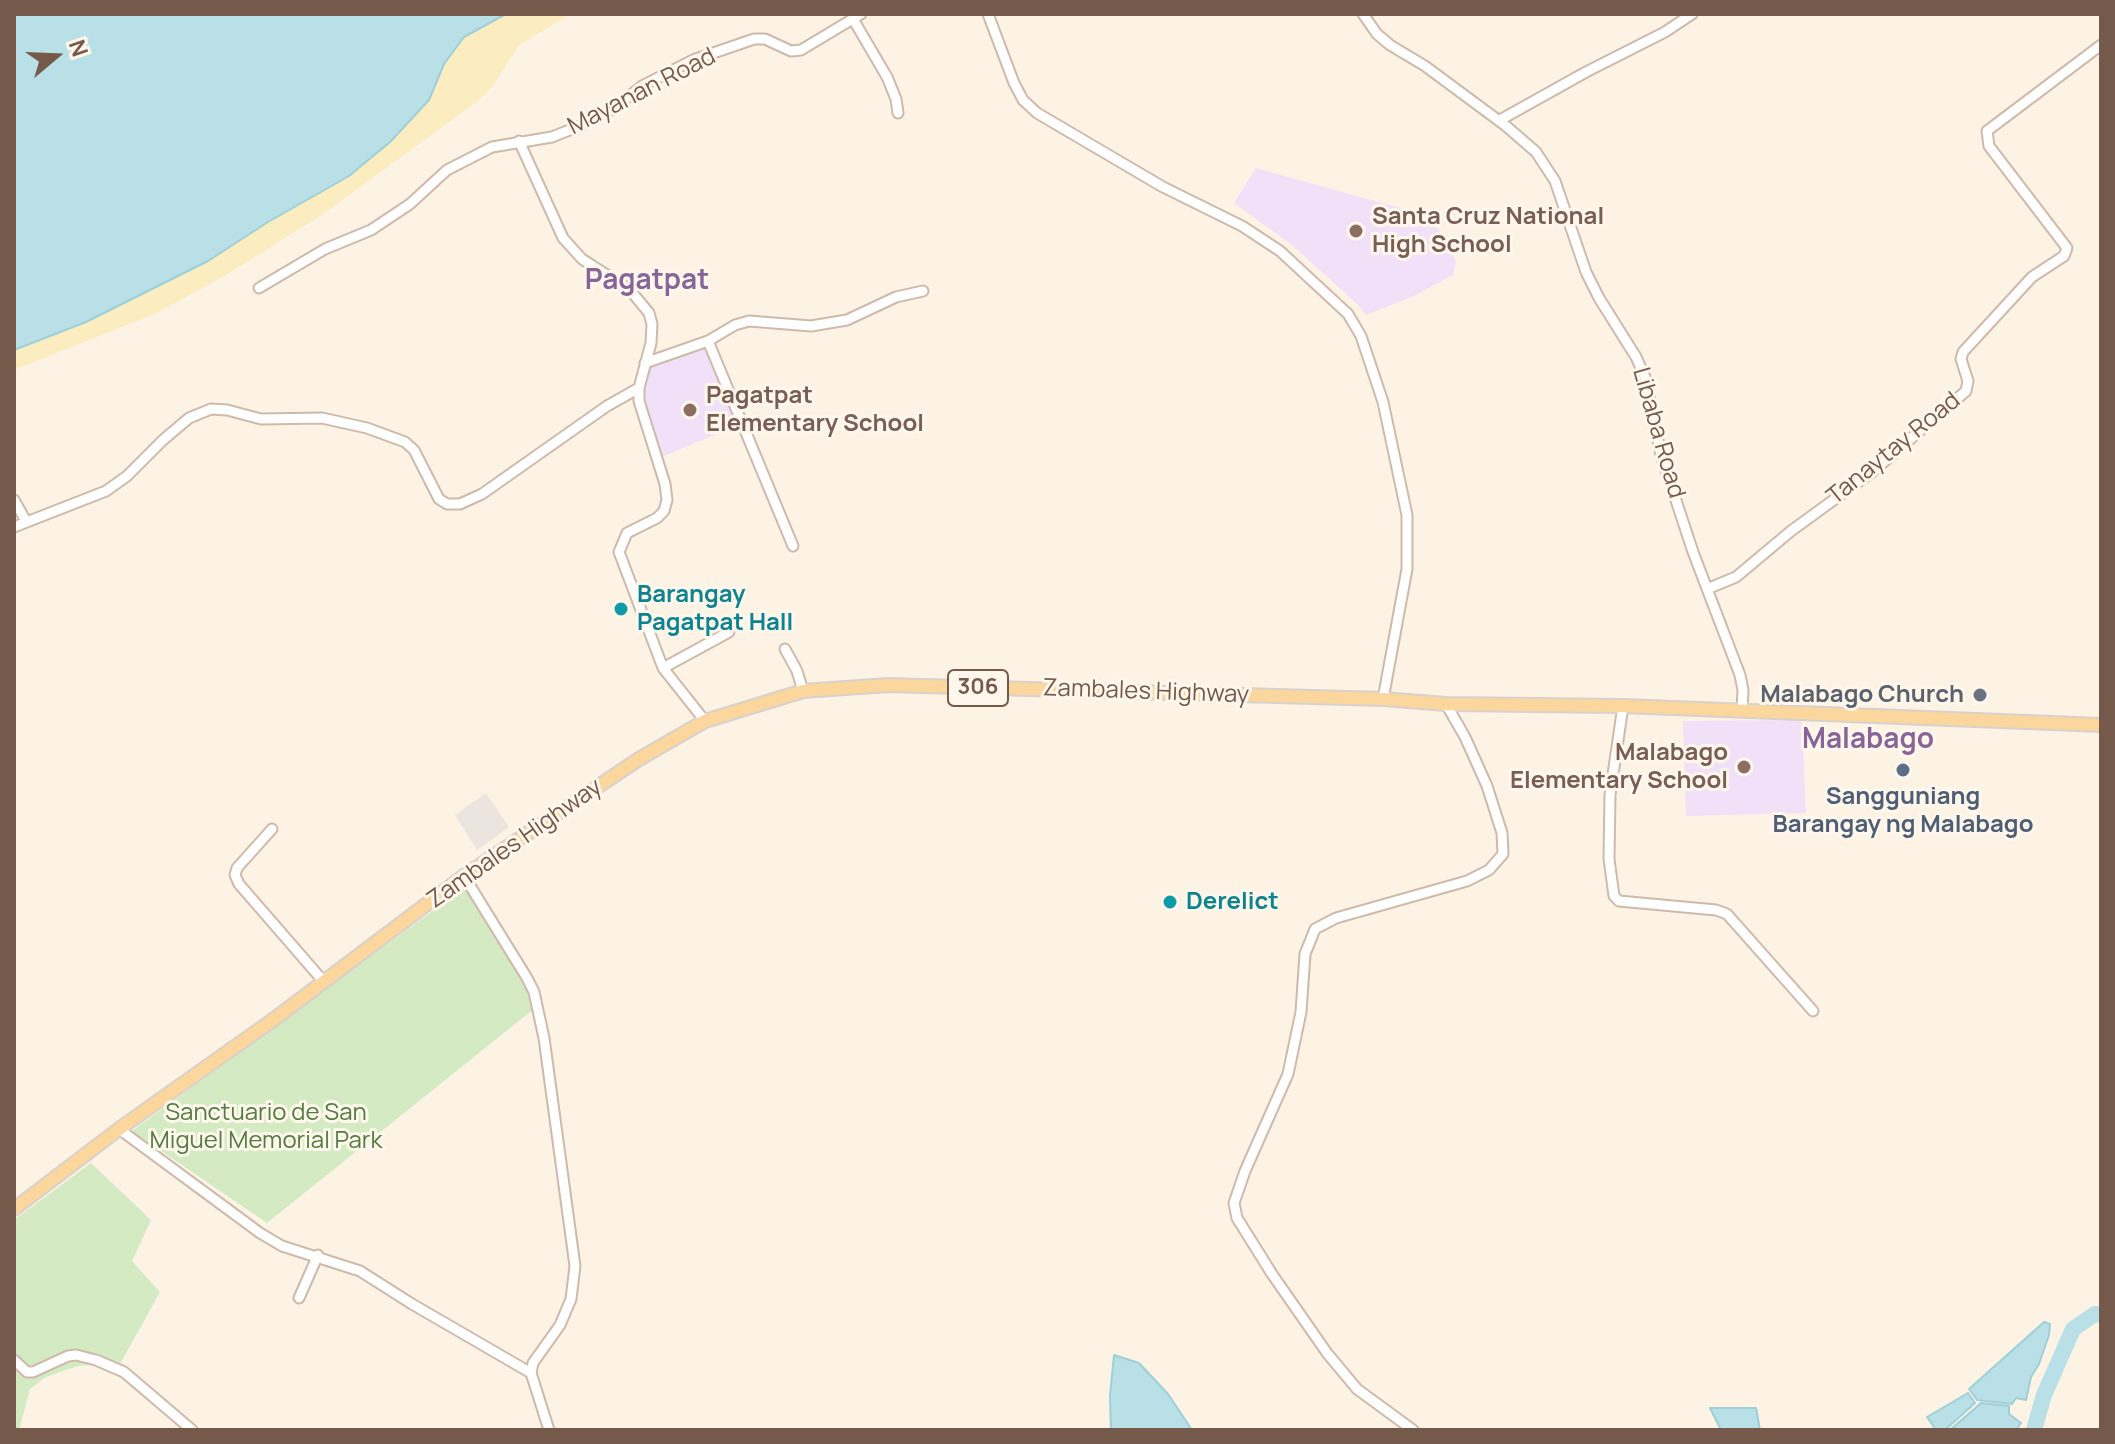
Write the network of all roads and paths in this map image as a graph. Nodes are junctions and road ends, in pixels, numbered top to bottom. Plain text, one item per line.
1 (988, 14) edge
2 (1363, 14) edge
3 (1692, 14) edge
4 (857, 16) edge
5 (2101, 45) edge
6 (898, 113) dead end
7 (1500, 120) junction
8 (519, 141) junction
9 (259, 288) dead end
10 (923, 291) dead end
11 (708, 341) junction
12 (645, 363) junction
13 (639, 388) junction
14 (14, 500) edge
15 (26, 521) junction
16 (14, 527) edge
17 (793, 546) dead end
18 (1707, 589) junction
19 (729, 632) dead end
20 (785, 649) dead end
21 (663, 668) junction
22 (803, 691) junction
23 (1383, 699) junction
24 (1446, 704) junction
25 (1623, 706) junction
26 (1742, 710) junction
27 (705, 721) junction
28 (2101, 725) edge
29 (272, 829) dead end
30 (464, 876) junction
31 (324, 982) junction
32 (1813, 1011) dead end
33 (119, 1129) junction
34 (14, 1209) edge
35 (318, 1255) junction
36 (299, 1298) dead end
37 (14, 1360) edge
38 (531, 1373) junction
39 (192, 1430) edge
40 (549, 1430) edge
41 (1413, 1430) edge

1 - 23 street
2 - 7 street, Libaba Road
3 - 7 street
4 - 6 street
4 - 8 street, Mayanan Road
5 - 18 street, Tanaytay Road
7 - 18 street, Libaba Road
8 - 9 street, Mayanan Road
8 - 12 street
10 - 11 street
11 - 12 street
11 - 17 street
12 - 13 street
13 - 15 street
13 - 21 street
14 - 15 street
15 - 16 street
18 - 26 street, Libaba Road
19 - 21 street
20 - 22 street
21 - 27 street
22 - 23 main road, Zambales Highway / 306
22 - 27 main road, Zambales Highway / 306
23 - 24 main road, Zambales Highway / 306
24 - 25 main road, Zambales Highway / 306
24 - 41 street
25 - 26 main road, Zambales Highway / 306
25 - 32 street
26 - 28 main road, Zambales Highway / 306
27 - 30 main road, Zambales Highway / 306
29 - 31 street
30 - 31 main road, Zambales Highway / 306
30 - 38 street
31 - 33 main road, Zambales Highway / 306
33 - 34 main road, Zambales Highway / 306
33 - 35 street
35 - 36 street
35 - 38 street
37 - 39 street
38 - 40 street

